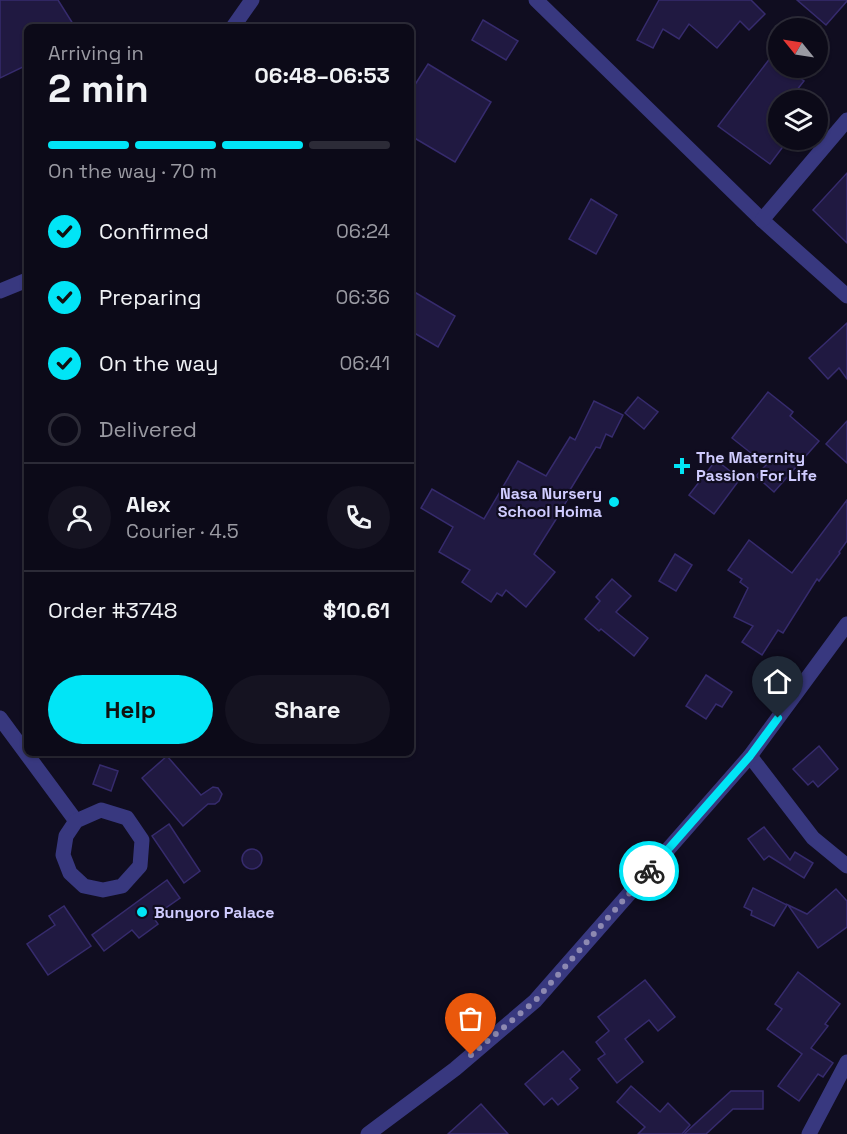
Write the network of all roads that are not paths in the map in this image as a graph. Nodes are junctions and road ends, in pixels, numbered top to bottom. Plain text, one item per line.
1 (252, 0) edge
2 (536, 0) edge
3 (235, 24) edge
4 (847, 120) edge
5 (762, 220) junction
6 (24, 280) edge
7 (0, 291) edge
8 (847, 296) edge
9 (847, 624) edge
10 (0, 718) edge
11 (24, 750) edge
12 (28, 756) edge
13 (750, 756) junction
14 (76, 820) junction
15 (847, 866) edge
16 (847, 1062) edge
17 (368, 1134) edge
18 (809, 1134) edge

1 - 3 street
2 - 5 street
4 - 5 street
5 - 8 street
6 - 7 street
9 - 13 street
10 - 11 street
12 - 14 street
13 - 15 street
13 - 17 street
14 - 14 street
16 - 18 street

